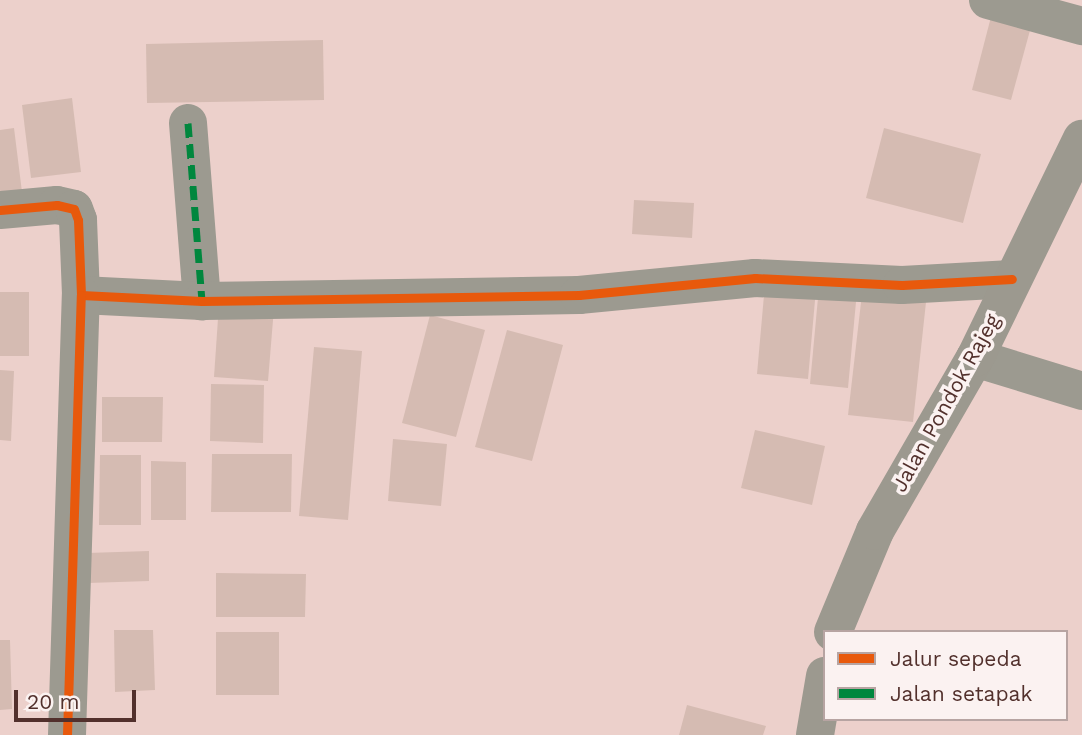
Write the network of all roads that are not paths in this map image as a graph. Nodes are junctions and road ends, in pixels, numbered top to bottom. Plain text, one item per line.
1 (988, 0) edge
2 (1082, 26) edge
3 (188, 123) dead end
4 (1082, 139) edge
5 (0, 210) edge
6 (1012, 279) junction
7 (80, 296) junction
8 (202, 301) junction
9 (975, 358) junction
10 (1082, 391) edge
11 (834, 630) edge
12 (823, 688) edge
13 (66, 735) edge
14 (815, 735) edge

1 - 2 street
3 - 8 street
4 - 6 main road, Jalan Pondok Rajeg
5 - 7 street
6 - 8 street
6 - 9 main road, Jalan Pondok Rajeg
7 - 8 street
7 - 13 street
9 - 10 street
9 - 11 main road, Jalan Pondok Rajeg
12 - 14 main road

